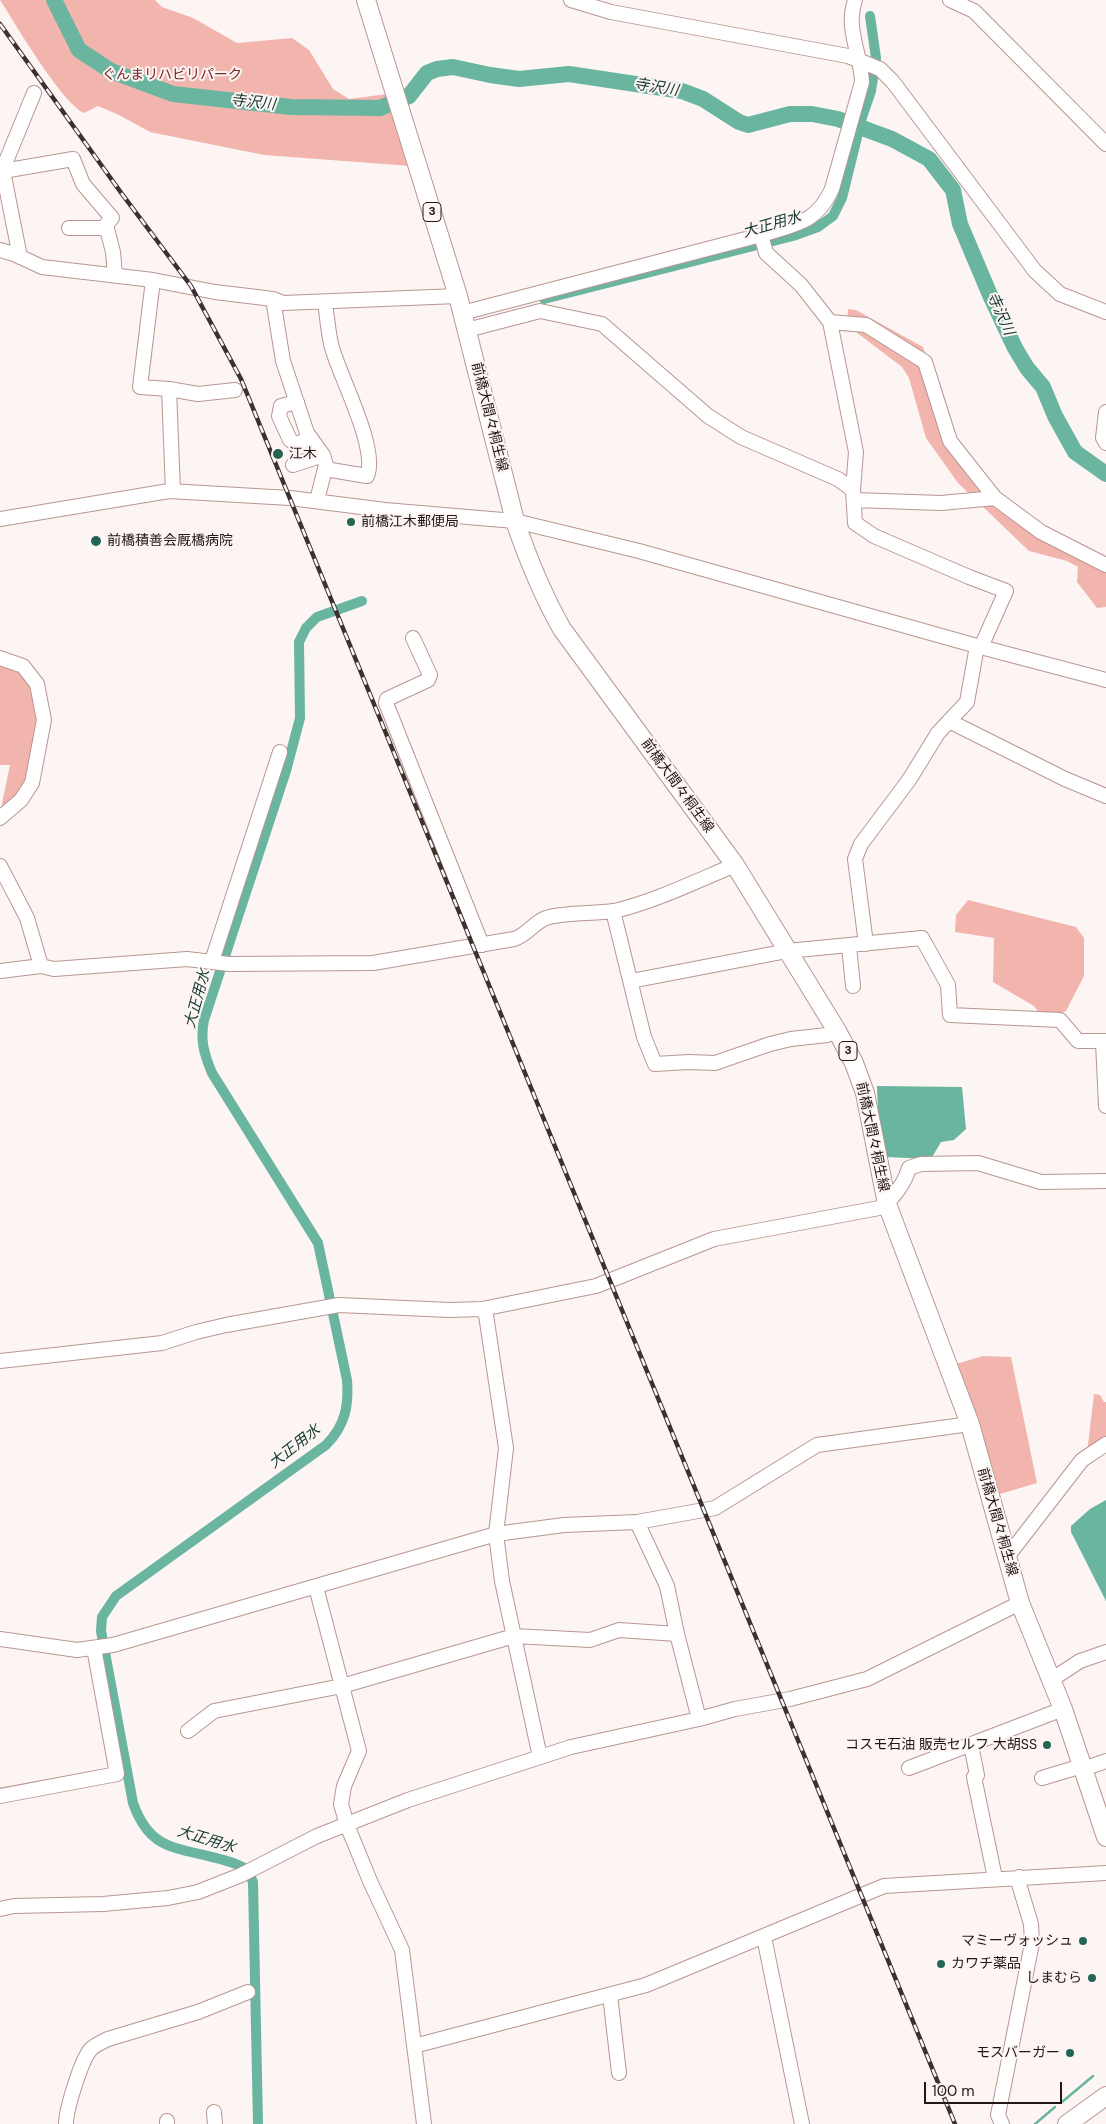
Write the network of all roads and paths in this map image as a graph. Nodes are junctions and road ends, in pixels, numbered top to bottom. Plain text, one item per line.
1 (366, 0) edge
2 (571, 0) edge
3 (855, 0) edge
4 (950, 0) edge
5 (862, 62) junction
6 (34, 93) dead end
7 (1106, 144) edge
8 (2, 174) edge
9 (0, 191) edge
10 (106, 225) junction
11 (69, 228) dead end
12 (763, 241) junction
13 (11, 253) edge
14 (115, 275) junction
15 (153, 280) junction
16 (272, 299) junction
17 (324, 302) junction
18 (1106, 312) edge
19 (463, 316) junction
20 (830, 322) junction
21 (169, 389) junction
22 (235, 390) dead end
23 (297, 402) junction
24 (1106, 412) edge
25 (311, 438) junction
26 (1106, 443) edge
27 (324, 462) junction
28 (293, 465) dead end
29 (173, 491) junction
30 (854, 495) junction
31 (995, 498) junction
32 (317, 500) junction
33 (0, 519) edge
34 (515, 521) junction
35 (1106, 565) edge
36 (413, 638) dead end
37 (979, 647) junction
38 (0, 658) edge
39 (1106, 680) edge
40 (949, 721) junction
41 (280, 752) dead end
42 (1106, 796) edge
43 (0, 818) edge
44 (735, 865) junction
45 (0, 866) edge
46 (613, 911) junction
47 (866, 944) junction
48 (482, 945) junction
49 (849, 946) junction
50 (787, 952) junction
51 (213, 961) junction
52 (41, 966) junction
53 (0, 971) edge
54 (630, 981) junction
55 (854, 986) dead end
56 (837, 1031) junction
57 (1104, 1041) edge
58 (1106, 1106) edge
59 (1106, 1180) edge
60 (887, 1204) junction
61 (482, 1309) junction
62 (0, 1361) edge
63 (970, 1424) junction
64 (1106, 1444) edge
65 (637, 1522) junction
66 (496, 1534) junction
67 (1007, 1557) junction
68 (316, 1587) junction
69 (1020, 1604) junction
70 (677, 1634) junction
71 (514, 1636) junction
72 (0, 1639) edge
73 (96, 1648) junction
74 (1106, 1652) edge
75 (1051, 1680) junction
76 (342, 1686) junction
77 (1062, 1709) junction
78 (700, 1719) junction
79 (188, 1731) dead end
80 (971, 1745) junction
81 (540, 1757) junction
82 (1106, 1761) edge
83 (909, 1768) dead end
84 (1082, 1768) junction
85 (1042, 1778) dead end
86 (0, 1796) edge
87 (347, 1825) junction
88 (1106, 1837) edge
89 (1106, 1873) edge
90 (1019, 1877) junction
91 (995, 1878) junction
92 (0, 1910) edge
93 (764, 1937) junction
94 (248, 1992) dead end
95 (610, 1995) junction
96 (414, 2046) junction
97 (619, 2073) dead end
98 (1106, 2096) edge
99 (66, 2124) edge
100 (424, 2124) edge
101 (802, 2124) edge
102 (1002, 2124) edge
103 (1067, 2124) edge

1 - 19 main road, 前橋大間々桐生線 / 3
2 - 5 street
3 - 5 street
4 - 7 street
5 - 12 street
5 - 18 street
6 - 8 street
8 - 10 street
8 - 13 street
9 - 13 street
10 - 11 street
10 - 14 street
12 - 19 street
12 - 20 street
13 - 14 street
14 - 15 street
15 - 16 street
15 - 21 street
16 - 17 street
16 - 23 street
17 - 19 street
17 - 27 street
19 - 30 street
19 - 34 main road, 前橋大間々桐生線 / 3
20 - 30 street
20 - 31 street
21 - 22 street
21 - 29 street
23 - 25 street
23 - 25 street
24 - 26 street
25 - 27 street
27 - 28 street
27 - 32 street
29 - 32 street
29 - 33 street
30 - 31 street
30 - 37 street
31 - 35 street
32 - 34 street
34 - 37 street
34 - 44 main road, 前橋大間々桐生線 / 3
36 - 48 street
37 - 39 street
37 - 40 street
38 - 43 street
40 - 42 street
40 - 47 street
41 - 51 street
44 - 46 street
44 - 50 main road, 前橋大間々桐生線 / 3
45 - 52 street
46 - 48 street
46 - 54 street
47 - 49 street
47 - 57 street
48 - 51 street
49 - 50 street
49 - 55 street
50 - 54 street
50 - 56 main road, 前橋大間々桐生線 / 3
51 - 52 street
52 - 53 street
54 - 56 street
56 - 60 main road, 前橋大間々桐生線 / 3
57 - 58 street
59 - 60 street
60 - 61 street
60 - 63 main road, 前橋大間々桐生線 / 3
61 - 62 street
61 - 66 street
63 - 65 street
63 - 67 main road, 前橋大間々桐生線 / 3
64 - 67 street
65 - 66 street
65 - 70 street
66 - 68 street
66 - 71 street
67 - 69 main road, 前橋大間々桐生線 / 3
68 - 73 street
68 - 76 street
69 - 75 main road, 前橋大間々桐生線 / 3
69 - 78 street
70 - 71 street
70 - 78 street
71 - 76 street
71 - 81 street
72 - 73 street
73 - 86 street
74 - 75 street
75 - 77 main road, 前橋大間々桐生線 / 3
76 - 79 street
76 - 87 street
77 - 80 street
77 - 84 main road, 前橋大間々桐生線 / 3
78 - 81 street
80 - 83 street
80 - 91 street
81 - 87 street
82 - 84 street
84 - 85 street
84 - 88 main road, 前橋大間々桐生線 / 3
87 - 92 street
87 - 96 street
89 - 90 street
90 - 91 street
90 - 102 street
91 - 93 street
93 - 95 street
93 - 101 street
94 - 99 street
95 - 96 street
95 - 97 street
96 - 100 street
98 - 103 main road

